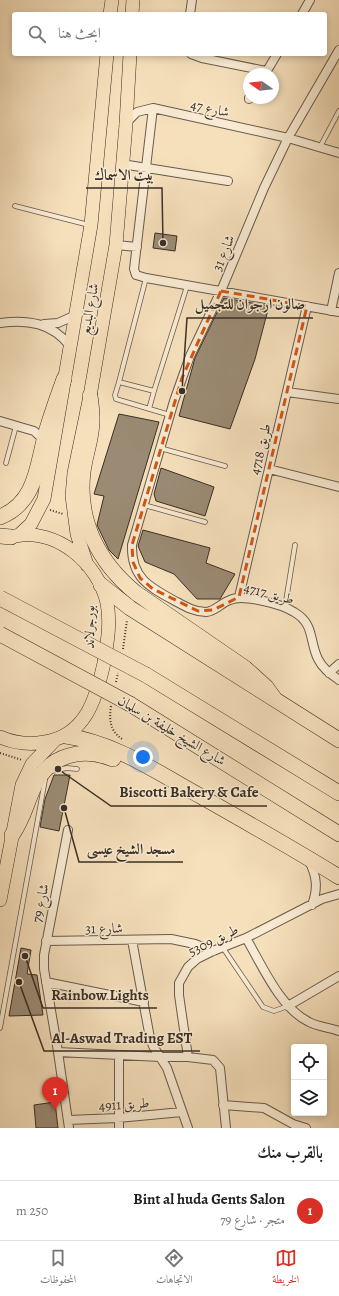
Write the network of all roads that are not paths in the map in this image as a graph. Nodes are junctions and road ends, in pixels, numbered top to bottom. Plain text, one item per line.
1 (112, 0) edge
2 (133, 0) edge
3 (192, 0) edge
4 (310, 0) edge
5 (110, 12) edge
6 (132, 12) edge
7 (190, 12) edge
8 (303, 12) edge
9 (339, 50) edge
10 (107, 56) edge
11 (130, 56) edge
12 (196, 56) edge
13 (276, 56) edge
14 (245, 68) edge
15 (269, 68) edge
16 (153, 108) junction
17 (339, 111) edge
18 (126, 124) junction
19 (288, 138) junction
20 (320, 148) junction
21 (339, 153) edge
22 (122, 164) junction
23 (145, 167) junction
24 (228, 181) dead end
25 (15, 206) dead end
26 (91, 226) junction
27 (116, 244) junction
28 (137, 247) junction
29 (339, 273) edge
30 (146, 278) junction
31 (187, 286) junction
32 (222, 291) junction
33 (307, 306) junction
34 (335, 311) edge
35 (77, 315) junction
36 (0, 323) edge
37 (41, 324) junction
38 (70, 346) junction
39 (64, 379) junction
40 (119, 382) junction
41 (154, 391) junction
42 (287, 392) junction
43 (90, 396) junction
44 (339, 399) edge
45 (149, 409) junction
46 (170, 415) junction
47 (0, 421) edge
48 (16, 426) junction
49 (42, 434) junction
50 (160, 448) junction
51 (6, 463) dead end
52 (225, 466) dead end
53 (269, 469) junction
54 (339, 487) edge
55 (144, 504) junction
56 (0, 517) edge
57 (204, 522) dead end
58 (7, 537) edge
59 (132, 545) joint
60 (295, 545) dead end
61 (87, 565) junction
62 (101, 585) junction
63 (0, 598) edge
64 (239, 598) junction
65 (284, 608) junction
66 (0, 634) edge
67 (339, 664) edge
68 (329, 673) junction
69 (339, 680) edge
70 (274, 698) junction
71 (0, 737) edge
72 (61, 738) junction
73 (339, 740) edge
74 (77, 769) dead end
75 (168, 778) junction
76 (339, 793) edge
77 (68, 830) dead end
78 (339, 834) edge
79 (12, 835) junction
80 (303, 854) junction
81 (339, 877) edge
82 (339, 894) edge
83 (0, 900) edge
84 (312, 905) junction
85 (246, 938) junction
86 (132, 940) junction
87 (46, 941) junction
88 (223, 948) junction
89 (213, 951) junction
90 (339, 976) edge
91 (46, 982) junction
92 (144, 1002) junction
93 (288, 1006) junction
94 (0, 1028) edge
95 (339, 1031) edge
96 (58, 1052) junction
97 (119, 1056) junction
98 (160, 1057) junction
99 (188, 1057) junction
100 (223, 1105) junction
101 (182, 1112) junction
102 (118, 1118) junction
103 (68, 1124) edge
104 (119, 1128) edge
105 (188, 1128) edge
106 (226, 1128) edge
107 (306, 1128) edge

1 - 5 main road
2 - 6 main road
3 - 7 street
4 - 8 street
9 - 19 street, شارع 31
10 - 26 main road, شارع البديع
11 - 18 main road, شارع البديع
12 - 14 street
13 - 15 street
16 - 18 street
16 - 19 street, شارع 47
16 - 23 street
17 - 20 lane
18 - 22 main road, شارع البديع
19 - 20 street, شارع 47
19 - 32 street, شارع 31
20 - 21 street, شارع 47
22 - 23 street
22 - 27 main road, شارع البديع
23 - 24 street
23 - 28 street
25 - 26 lane
26 - 35 main road, شارع البديع
27 - 28 street
27 - 43 main road, شارع البديع
28 - 30 street
29 - 34 street
30 - 31 street
30 - 40 lane
31 - 32 street
31 - 41 lane
32 - 33 street
32 - 46 street, شارع 31
33 - 34 street
33 - 42 street, طريق 4718
35 - 37 street
35 - 38 main road, شارع البديع
36 - 37 street
37 - 38 street
38 - 39 main road, شارع البديع
39 - 49 highway
39 - 58 main road, شارع البديع
40 - 41 lane
40 - 45 lane
41 - 45 lane
42 - 44 street
42 - 53 street, طريق 4718
43 - 61 main road, شارع البديع
43 - 70 highway
45 - 46 lane
46 - 50 street, شارع 31
47 - 48 street
48 - 49 street
48 - 51 lane
49 - 56 highway
50 - 52 lane
50 - 55 street, شارع 31
53 - 54 street
53 - 64 street, طريق 4718
55 - 57 lane
55 - 59 street, شارع 31
58 - 61 main road, بورجرلاند
59 - 64 street, طريق 4717
60 - 65 lane
61 - 62 main road, بورجرلاند
62 - 70 highway
62 - 72 main road, بورجرلاند
63 - 76 highway, bridge
64 - 65 street, طريق 4717
65 - 68 street, طريق 4717
66 - 78 highway, شارع الشيخ خليفة بن سلمان, bridge
67 - 68 street
68 - 69 street, طريق 4717
70 - 73 highway
71 - 72 main road
72 - 75 highway
72 - 79 main road
74 - 94 lane
75 - 79 highway
75 - 80 highway
77 - 87 street, شارع 79
79 - 83 main road
80 - 81 highway
80 - 84 street
82 - 84 street, طريق 5309
84 - 85 street, طريق 5309
85 - 88 street, طريق 5309
85 - 93 street
86 - 87 street, شارع 31
86 - 89 street
86 - 92 street, شارع 31
87 - 91 street, شارع 79
88 - 89 street, طريق 5309
88 - 93 lane
89 - 99 street, طريق 5309
90 - 93 street
91 - 92 street
91 - 96 street, شارع 79
92 - 98 street, شارع 31
93 - 95 street
96 - 97 street
96 - 103 street, شارع 79
97 - 98 street
97 - 102 street
98 - 99 street
98 - 101 street, شارع 31
99 - 100 street
100 - 106 street
100 - 107 street
101 - 102 street, طريق 4911
101 - 105 street, شارع 31
102 - 103 street, طريق 4911
102 - 104 street

